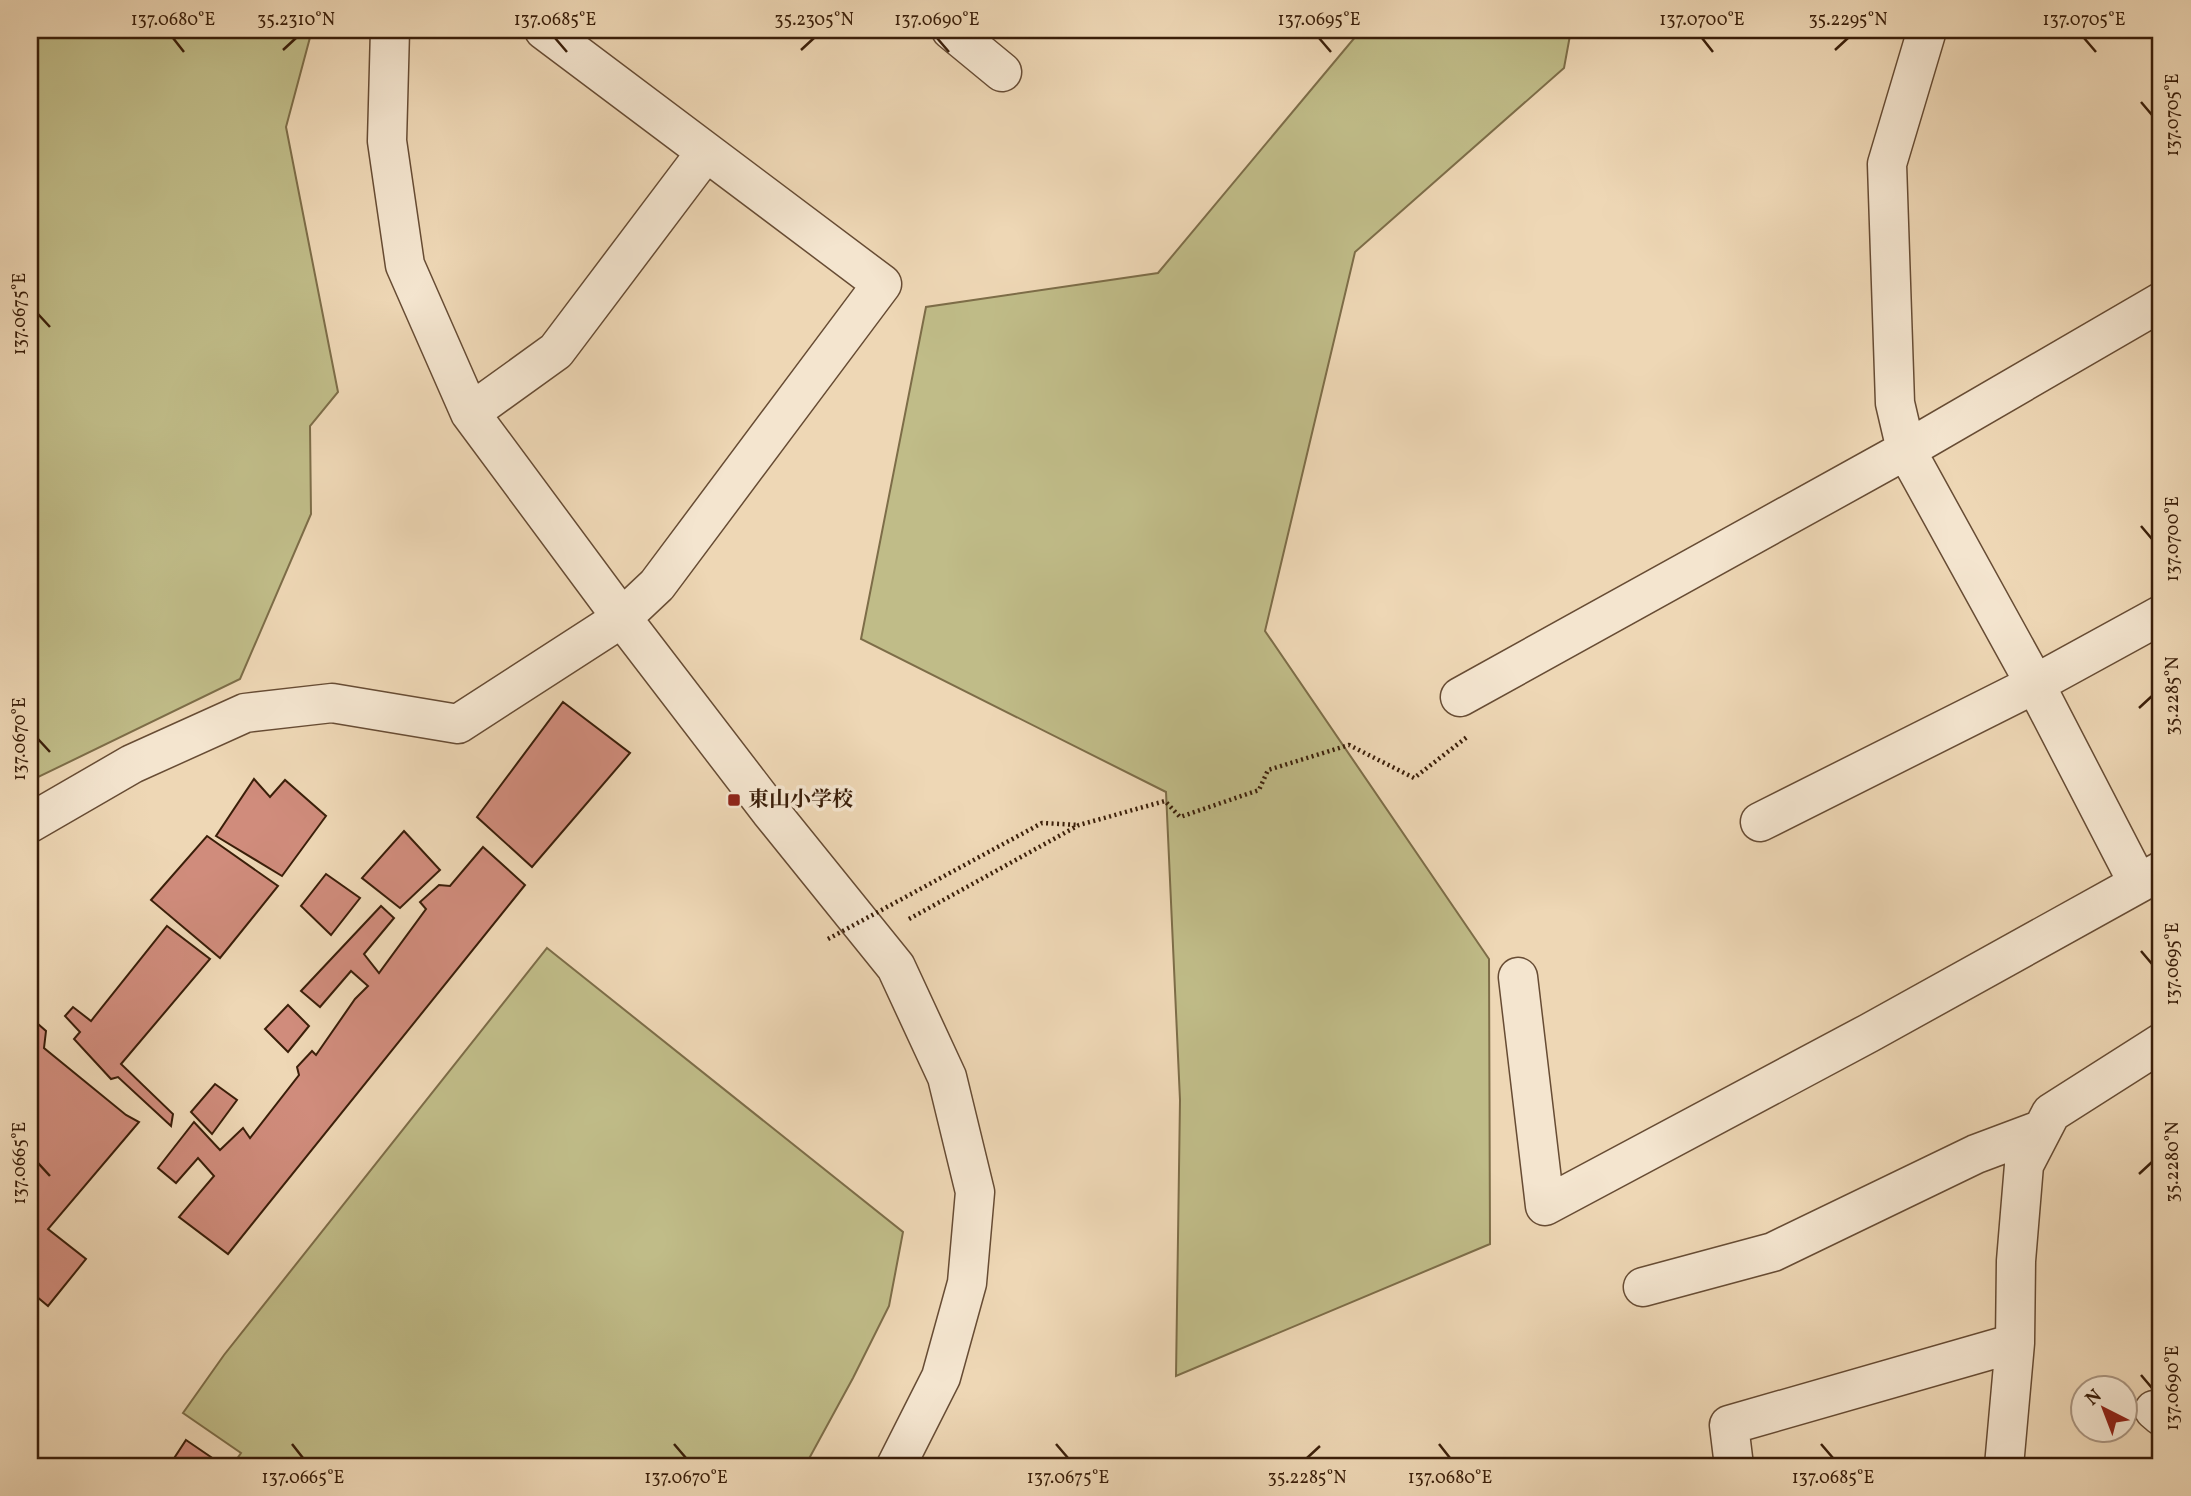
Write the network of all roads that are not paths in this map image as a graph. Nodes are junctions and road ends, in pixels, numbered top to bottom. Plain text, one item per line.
1 (390, 30) edge
2 (544, 30) edge
3 (951, 30) edge
4 (1927, 30) edge
5 (1002, 72) dead end
6 (706, 152) junction
7 (2161, 302) edge
8 (470, 413) junction
9 (1906, 450) junction
10 (2161, 615) edge
11 (622, 618) junction
12 (2035, 684) junction
13 (1460, 697) road end
14 (30, 822) edge
15 (1760, 822) dead end
16 (2150, 877) edge
17 (1518, 977) dead end
18 (2161, 1043) edge
19 (2040, 1130) junction
20 (1643, 1287) dead end
21 (2015, 1343) junction
22 (896, 1466) edge
23 (1734, 1466) edge
24 (2004, 1466) edge

1 - 8 street
2 - 6 street
3 - 5 street
4 - 9 street
6 - 8 street
6 - 11 street
7 - 9 street
8 - 11 street
9 - 12 street
9 - 13 street
10 - 12 street
11 - 14 street
11 - 22 street
12 - 15 street
12 - 16 street
16 - 17 street
18 - 19 street
19 - 20 street
19 - 21 street
21 - 23 street
21 - 24 street

